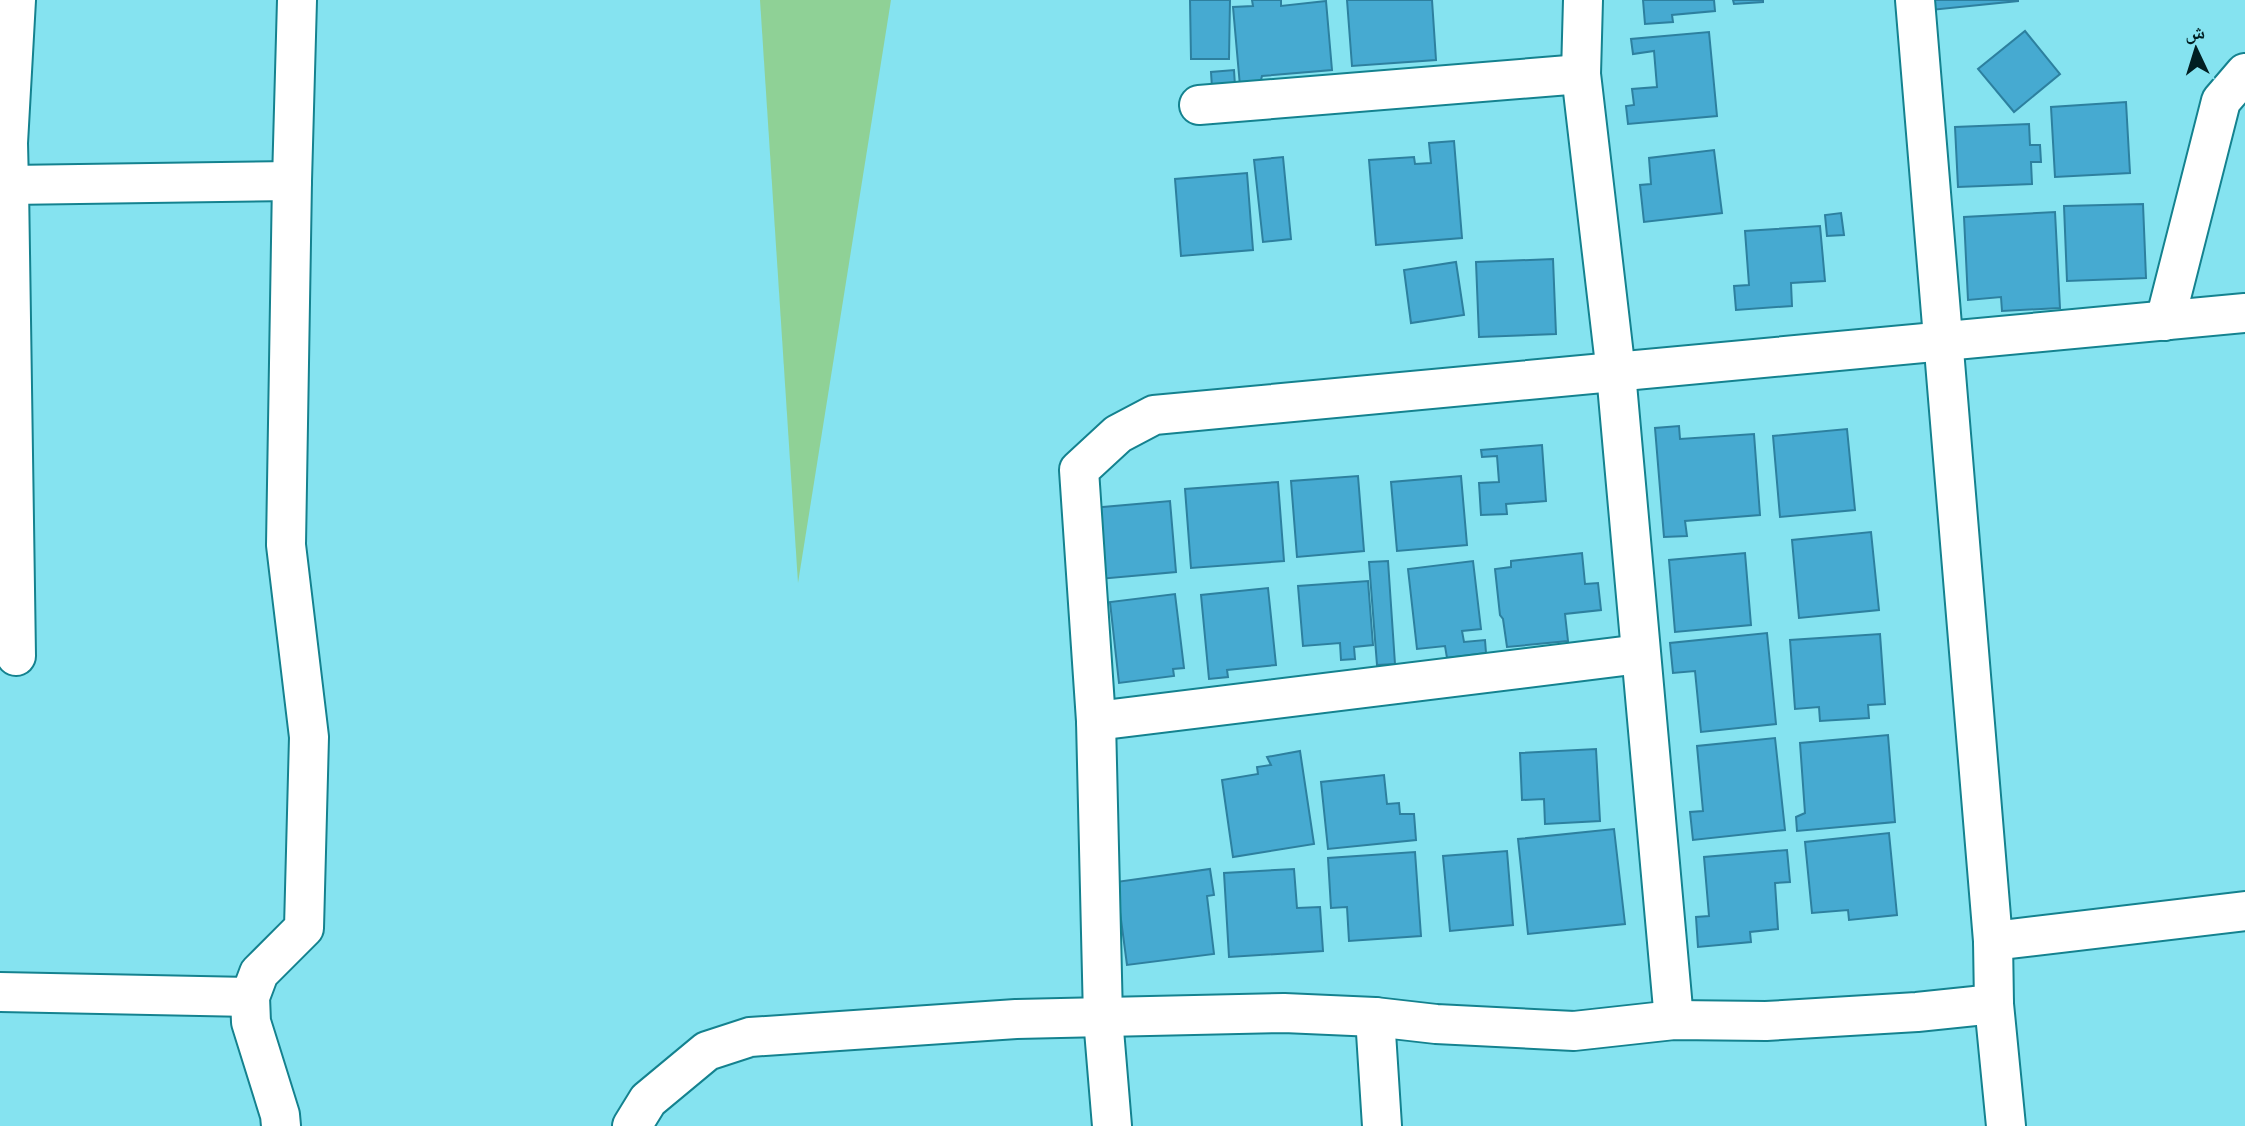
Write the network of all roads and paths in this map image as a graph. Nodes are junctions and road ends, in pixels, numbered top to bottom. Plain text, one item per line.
1 (16, 0) edge
2 (297, 0) edge
3 (1583, 0) edge
4 (1916, 0) edge
5 (2245, 73) edge
6 (1581, 74) junction
7 (1199, 105) dead end
8 (292, 181) junction
9 (4, 185) edge
10 (2245, 313) edge
11 (2165, 320) junction
12 (1944, 341) junction
13 (1616, 373) junction
14 (1640, 654) junction
15 (16, 656) dead end
16 (1096, 721) junction
17 (2245, 911) edge
18 (1993, 940) junction
19 (0, 992) edge
20 (250, 998) junction
21 (1994, 1004) junction
22 (1375, 1017) junction
23 (1103, 1018) junction
24 (1674, 1020) junction
25 (281, 1126) edge
26 (632, 1126) edge
27 (1112, 1126) edge
28 (1382, 1126) edge
29 (2006, 1126) edge

1 - 9 street
2 - 8 street
3 - 6 street
4 - 12 street
5 - 11 street
6 - 7 street
6 - 13 street
8 - 9 street
8 - 20 street
9 - 15 street
10 - 11 street
11 - 12 street
12 - 13 street
12 - 18 street
13 - 14 street
13 - 16 street
14 - 16 street
14 - 24 street
16 - 23 street
17 - 18 street
18 - 21 street
19 - 20 street
20 - 25 street
21 - 24 street
21 - 29 street
22 - 23 street
22 - 24 street
22 - 28 street
23 - 26 street
23 - 27 street

